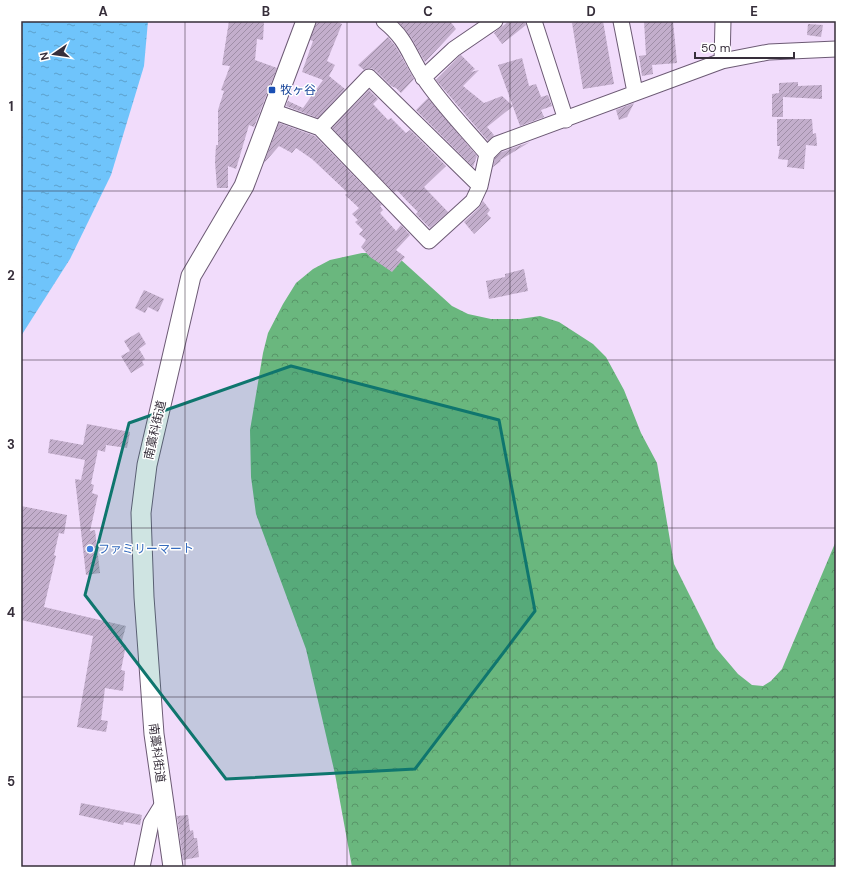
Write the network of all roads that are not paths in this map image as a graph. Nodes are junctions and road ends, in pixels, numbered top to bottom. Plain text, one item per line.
1 (306, 21) edge
2 (495, 21) edge
3 (534, 21) edge
4 (621, 21) edge
5 (723, 21) edge
6 (393, 24) edge
7 (836, 49) edge
8 (722, 62) junction
9 (424, 78) junction
10 (635, 92) junction
11 (272, 111) junction
12 (566, 120) junction
13 (320, 128) junction
14 (487, 154) junction
15 (480, 186) junction
16 (164, 802) junction
17 (142, 867) edge
18 (173, 867) edge

1 - 11 main road, 南藁科街道
2 - 9 street
3 - 12 street
4 - 10 street
5 - 8 street
6 - 9 street
7 - 8 street
8 - 10 street
9 - 14 street
10 - 12 street
11 - 13 street
11 - 16 main road, 南藁科街道
12 - 14 street
13 - 15 street
13 - 15 street
14 - 15 street
16 - 17 street
16 - 18 main road, 南藁科街道

